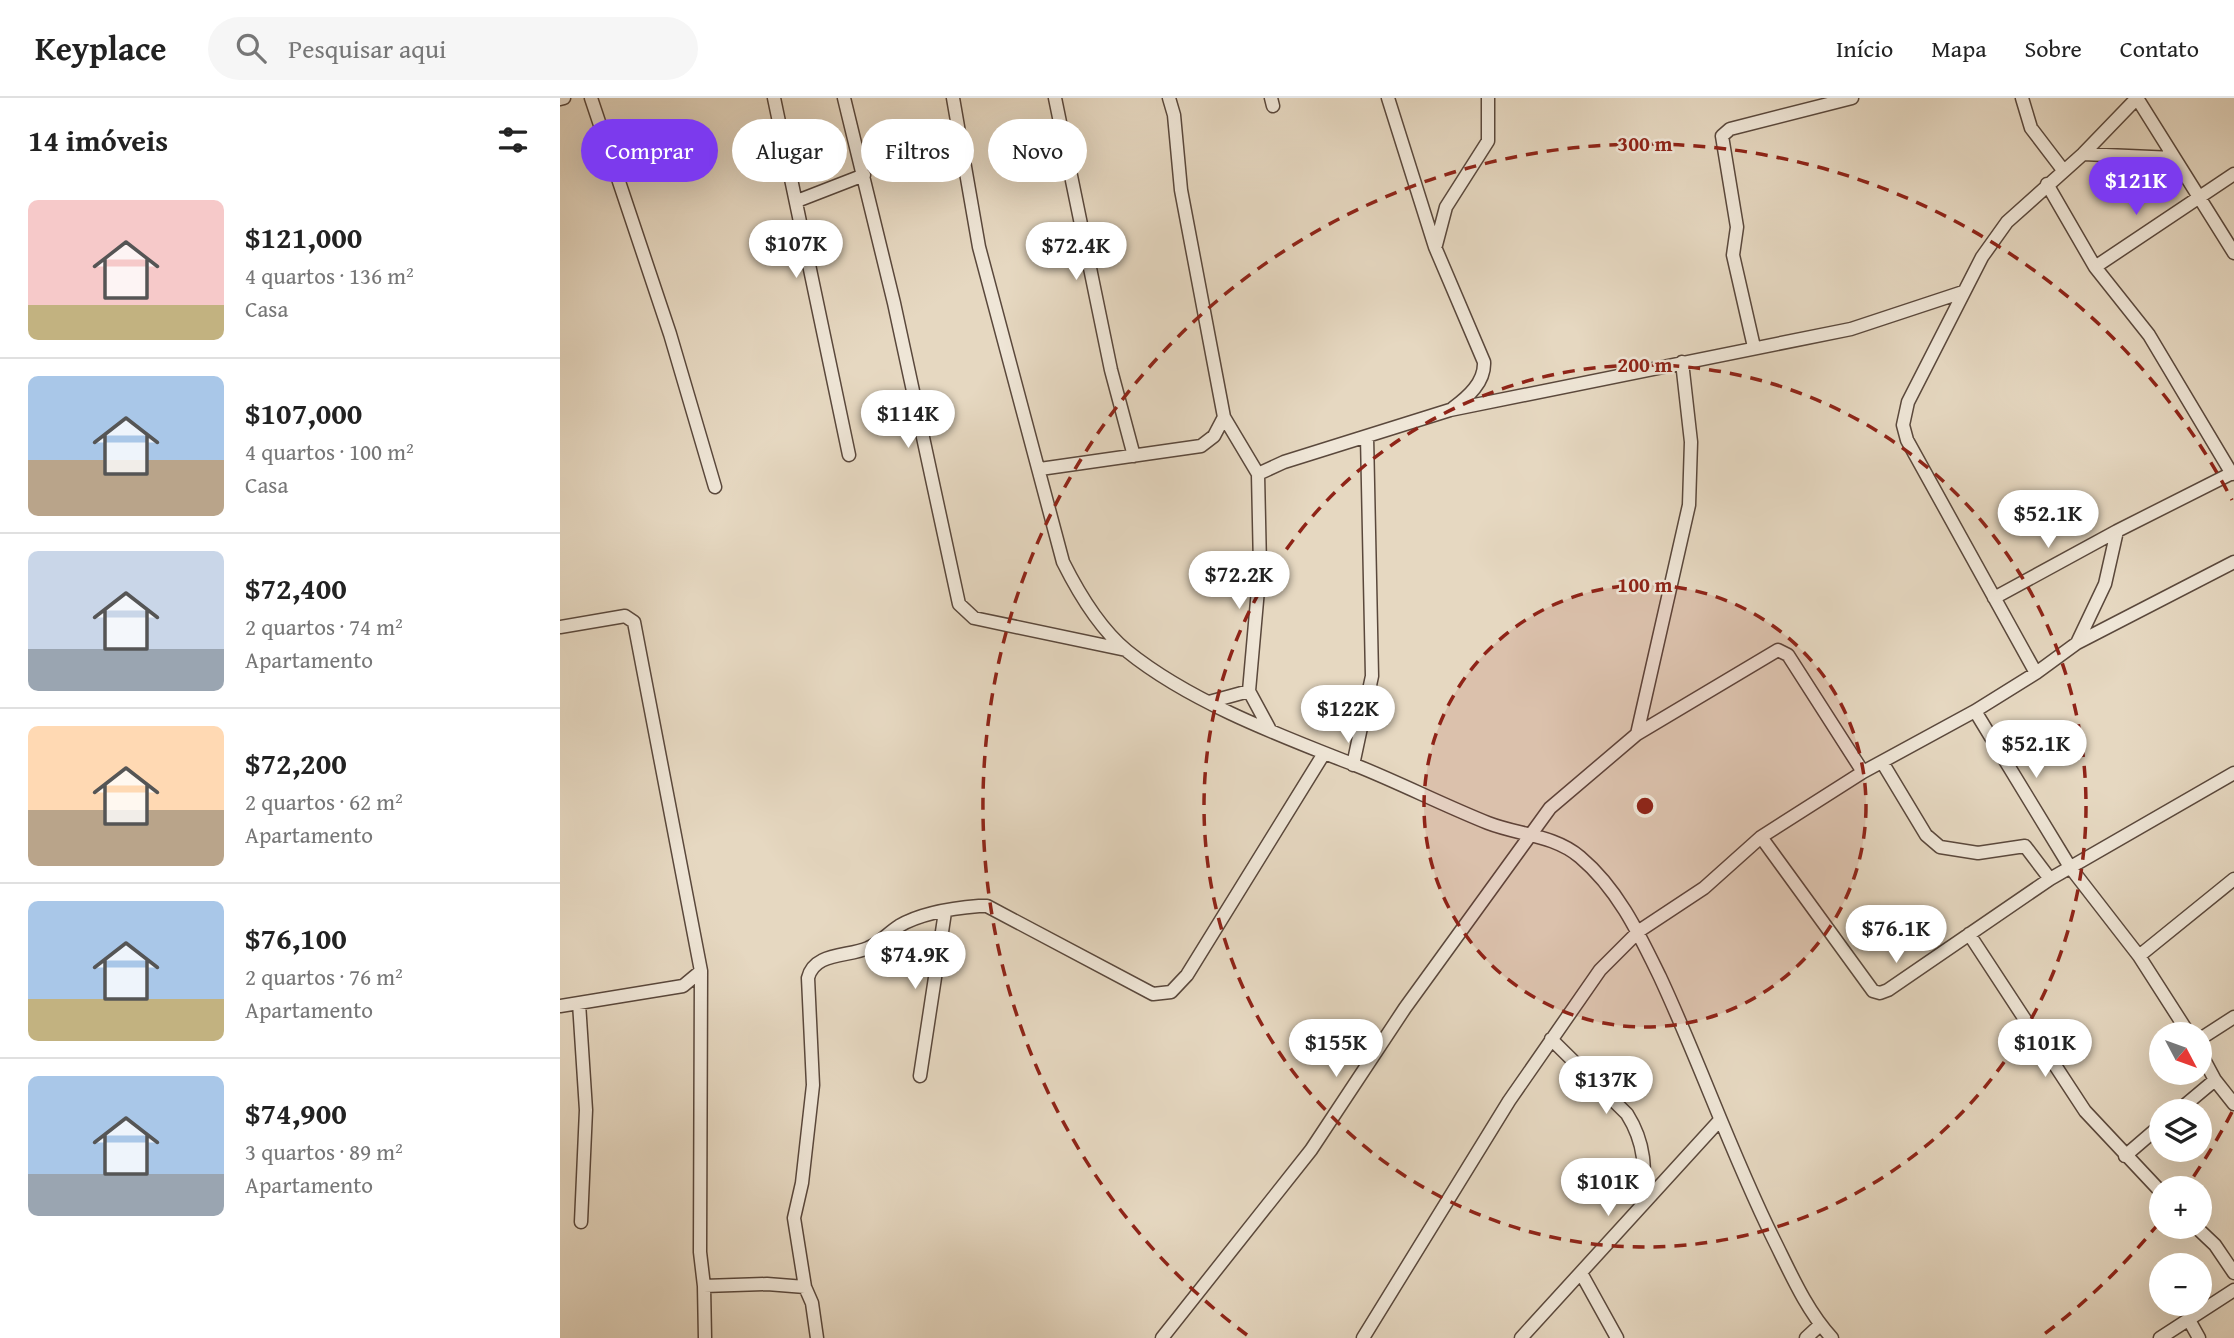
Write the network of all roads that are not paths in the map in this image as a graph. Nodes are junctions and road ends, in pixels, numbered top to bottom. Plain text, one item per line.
1 (591, 98) edge
2 (774, 98) edge
3 (844, 98) edge
4 (953, 98) edge
5 (1055, 98) edge
6 (1169, 98) edge
7 (1388, 98) edge
8 (1488, 98) edge
9 (1852, 98) edge
10 (2021, 98) edge
11 (2137, 98) edge
12 (2083, 154) junction
13 (2174, 158) junction
14 (861, 163) edge
15 (2063, 170) junction
16 (2234, 174) edge
17 (861, 176) edge
18 (866, 182) edge
19 (2047, 184) junction
20 (2198, 195) junction
21 (797, 201) junction
22 (1435, 247) junction
23 (2234, 253) edge
24 (2095, 267) junction
25 (1963, 292) junction
26 (1754, 347) junction
27 (1682, 362) junction
28 (1450, 410) junction
29 (1224, 417) junction
30 (1367, 436) junction
31 (849, 455) dead end
32 (1135, 456) junction
33 (1040, 469) junction
34 (2233, 473) edge
35 (1258, 474) junction
36 (715, 487) dead end
37 (2117, 531) junction
38 (2234, 562) edge
39 (1994, 598) junction
40 (560, 626) edge
41 (2077, 643) junction
42 (1126, 650) junction
43 (2036, 673) junction
44 (1248, 691) junction
45 (1209, 702) junction
46 (1975, 711) junction
47 (1270, 729) junction
48 (1637, 734) junction
49 (1323, 755) junction
50 (1882, 762) junction
51 (1353, 765) junction
52 (1863, 772) junction
53 (2234, 773) edge
54 (1531, 835) junction
55 (1761, 837) junction
56 (2070, 867) junction
57 (2050, 879) junction
58 (2234, 879) edge
59 (945, 912) junction
60 (1639, 931) junction
61 (1969, 933) junction
62 (2139, 956) junction
63 (701, 971) junction
64 (683, 986) junction
65 (703, 997) junction
66 (579, 1003) junction
67 (560, 1006) edge
68 (2234, 1017) edge
69 (2181, 1022) edge
70 (2212, 1031) edge
71 (1551, 1039) junction
72 (2212, 1074) edge
73 (920, 1076) dead end
74 (2215, 1080) junction
75 (2192, 1099) edge
76 (2234, 1104) edge
77 (1720, 1121) junction
78 (2149, 1135) edge
79 (2125, 1156) junction
80 (2149, 1180) edge
81 (1643, 1203) junction
82 (581, 1222) dead end
83 (2209, 1239) edge
84 (1581, 1273) junction
85 (2234, 1273) edge
86 (704, 1286) junction
87 (805, 1287) junction
88 (2234, 1290) edge
89 (2189, 1320) junction
90 (1820, 1325) junction
91 (705, 1338) edge
92 (817, 1338) edge
93 (1162, 1338) edge
94 (1363, 1338) edge
95 (1521, 1338) edge
96 (1617, 1338) edge
97 (1806, 1338) edge
98 (1832, 1338) edge
99 (2160, 1338) edge
100 (2199, 1338) edge

1 - 36 street
2 - 21 street
3 - 14 street
4 - 33 street
5 - 32 street
6 - 29 street
7 - 22 street
8 - 22 street
9 - 26 street
10 - 15 street
11 - 12 street
11 - 13 street
12 - 13 street
12 - 15 street
13 - 20 street
15 - 19 street
16 - 20 street
17 - 21 street
18 - 42 street
19 - 24 street
19 - 25 street
20 - 23 street
20 - 24 street
21 - 31 street
22 - 28 street
24 - 34 street
25 - 26 street
25 - 39 street
26 - 27 street
27 - 28 street
27 - 48 street
28 - 30 street
29 - 32 street
29 - 35 street
30 - 35 street
30 - 51 street
32 - 33 street
33 - 42 street
34 - 37 street
35 - 44 street
37 - 39 street
37 - 41 street
38 - 41 street
39 - 43 street
40 - 63 street
41 - 43 street
42 - 45 street
43 - 46 street
44 - 45 street
44 - 47 street
45 - 47 street
46 - 50 street
46 - 56 street
47 - 49 street
48 - 52 street
48 - 54 street
49 - 51 street
49 - 59 street
50 - 52 street
50 - 57 street
51 - 54 street
52 - 55 street
53 - 56 street
54 - 60 street
54 - 93 street
55 - 60 street
55 - 61 street
56 - 57 street
56 - 62 street
57 - 61 street
58 - 62 street
59 - 73 street
59 - 87 street
60 - 71 street
60 - 77 street
61 - 79 street
62 - 69 street
63 - 64 street
63 - 65 street
64 - 65 street
64 - 66 street
65 - 86 street
66 - 67 street
66 - 82 street
68 - 70 street
71 - 81 street
71 - 94 street
72 - 74 street
74 - 75 street
74 - 76 street
77 - 81 street
77 - 90 street
78 - 79 street
79 - 80 street
81 - 84 street
83 - 85 street
84 - 95 street
84 - 96 street
86 - 87 street
86 - 91 street
87 - 92 street
88 - 89 street
89 - 99 street
89 - 100 street
90 - 97 street
90 - 98 street

